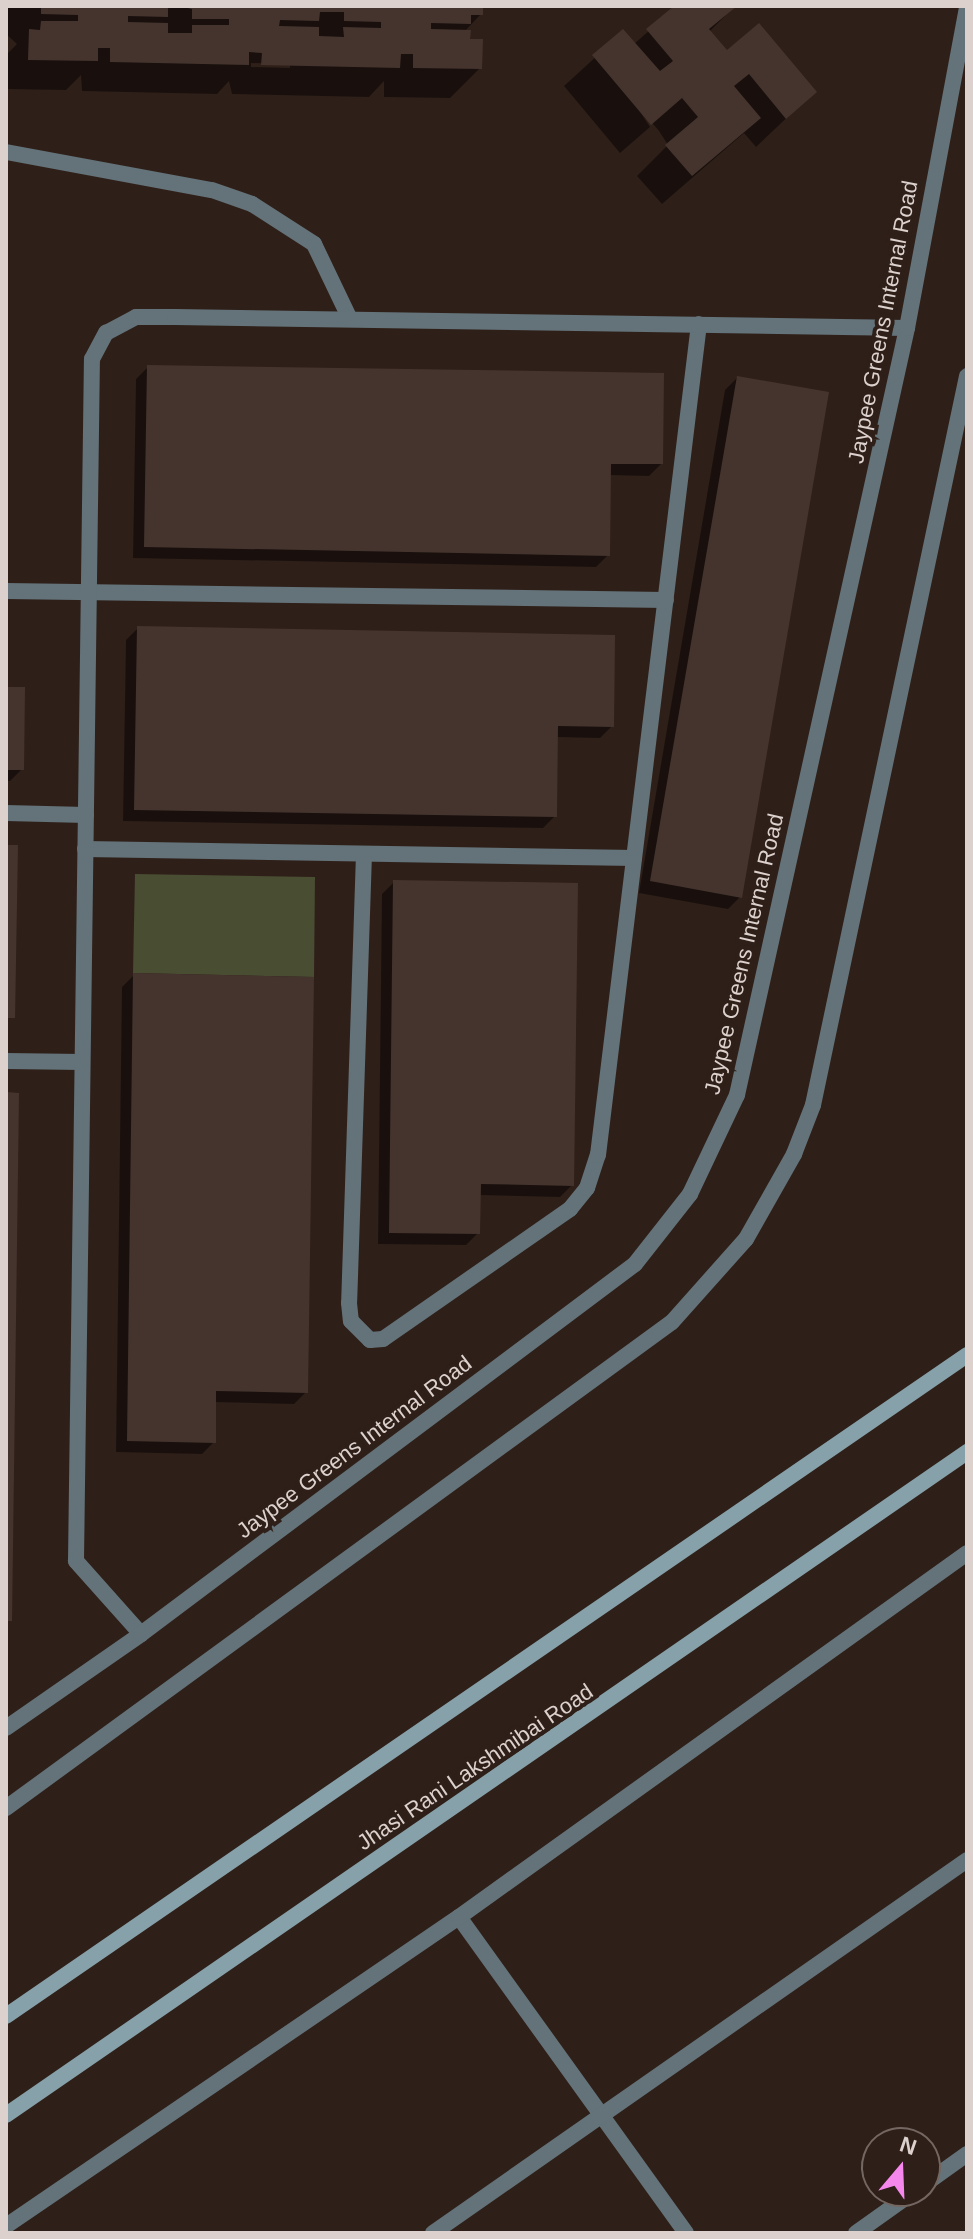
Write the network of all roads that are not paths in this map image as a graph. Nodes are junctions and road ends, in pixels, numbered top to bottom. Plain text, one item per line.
1 (967, 6) edge
2 (6, 152) edge
3 (350, 319) junction
4 (699, 324) junction
5 (907, 328) junction
6 (967, 376) edge
7 (6, 591) edge
8 (89, 591) junction
9 (666, 600) junction
10 (6, 813) edge
11 (86, 815) junction
12 (85, 849) junction
13 (364, 854) junction
14 (634, 858) junction
15 (6, 1061) edge
16 (82, 1062) junction
17 (967, 1355) edge
18 (967, 1452) edge
19 (967, 1553) edge
20 (141, 1634) junction
21 (6, 1728) edge
22 (6, 1808) edge
23 (967, 1860) edge
24 (459, 1917) junction
25 (6, 2016) edge
26 (6, 2115) edge
27 (604, 2117) junction
28 (967, 2154) edge
29 (941, 2173) edge
30 (893, 2207) edge
31 (6, 2226) edge
32 (433, 2233) edge
33 (686, 2233) edge
34 (856, 2233) edge

1 - 5 street, Jaypee Greens Internal Road
2 - 3 street
3 - 4 street
3 - 8 street
4 - 5 street
4 - 9 street
5 - 20 street, Jaypee Greens Internal Road
6 - 22 street
7 - 8 street
8 - 9 street
8 - 11 street
9 - 14 street
10 - 11 street
11 - 12 street
12 - 13 street
12 - 16 street
13 - 14 street
13 - 14 street
15 - 16 street
16 - 20 street
17 - 25 main road
18 - 26 main road, Jhasi Rani Lakshmibai Road
19 - 24 street
20 - 21 street, Jaypee Greens Internal Road
23 - 27 street
24 - 27 street
24 - 31 street
27 - 32 street
27 - 33 street
28 - 29 street
30 - 34 street

